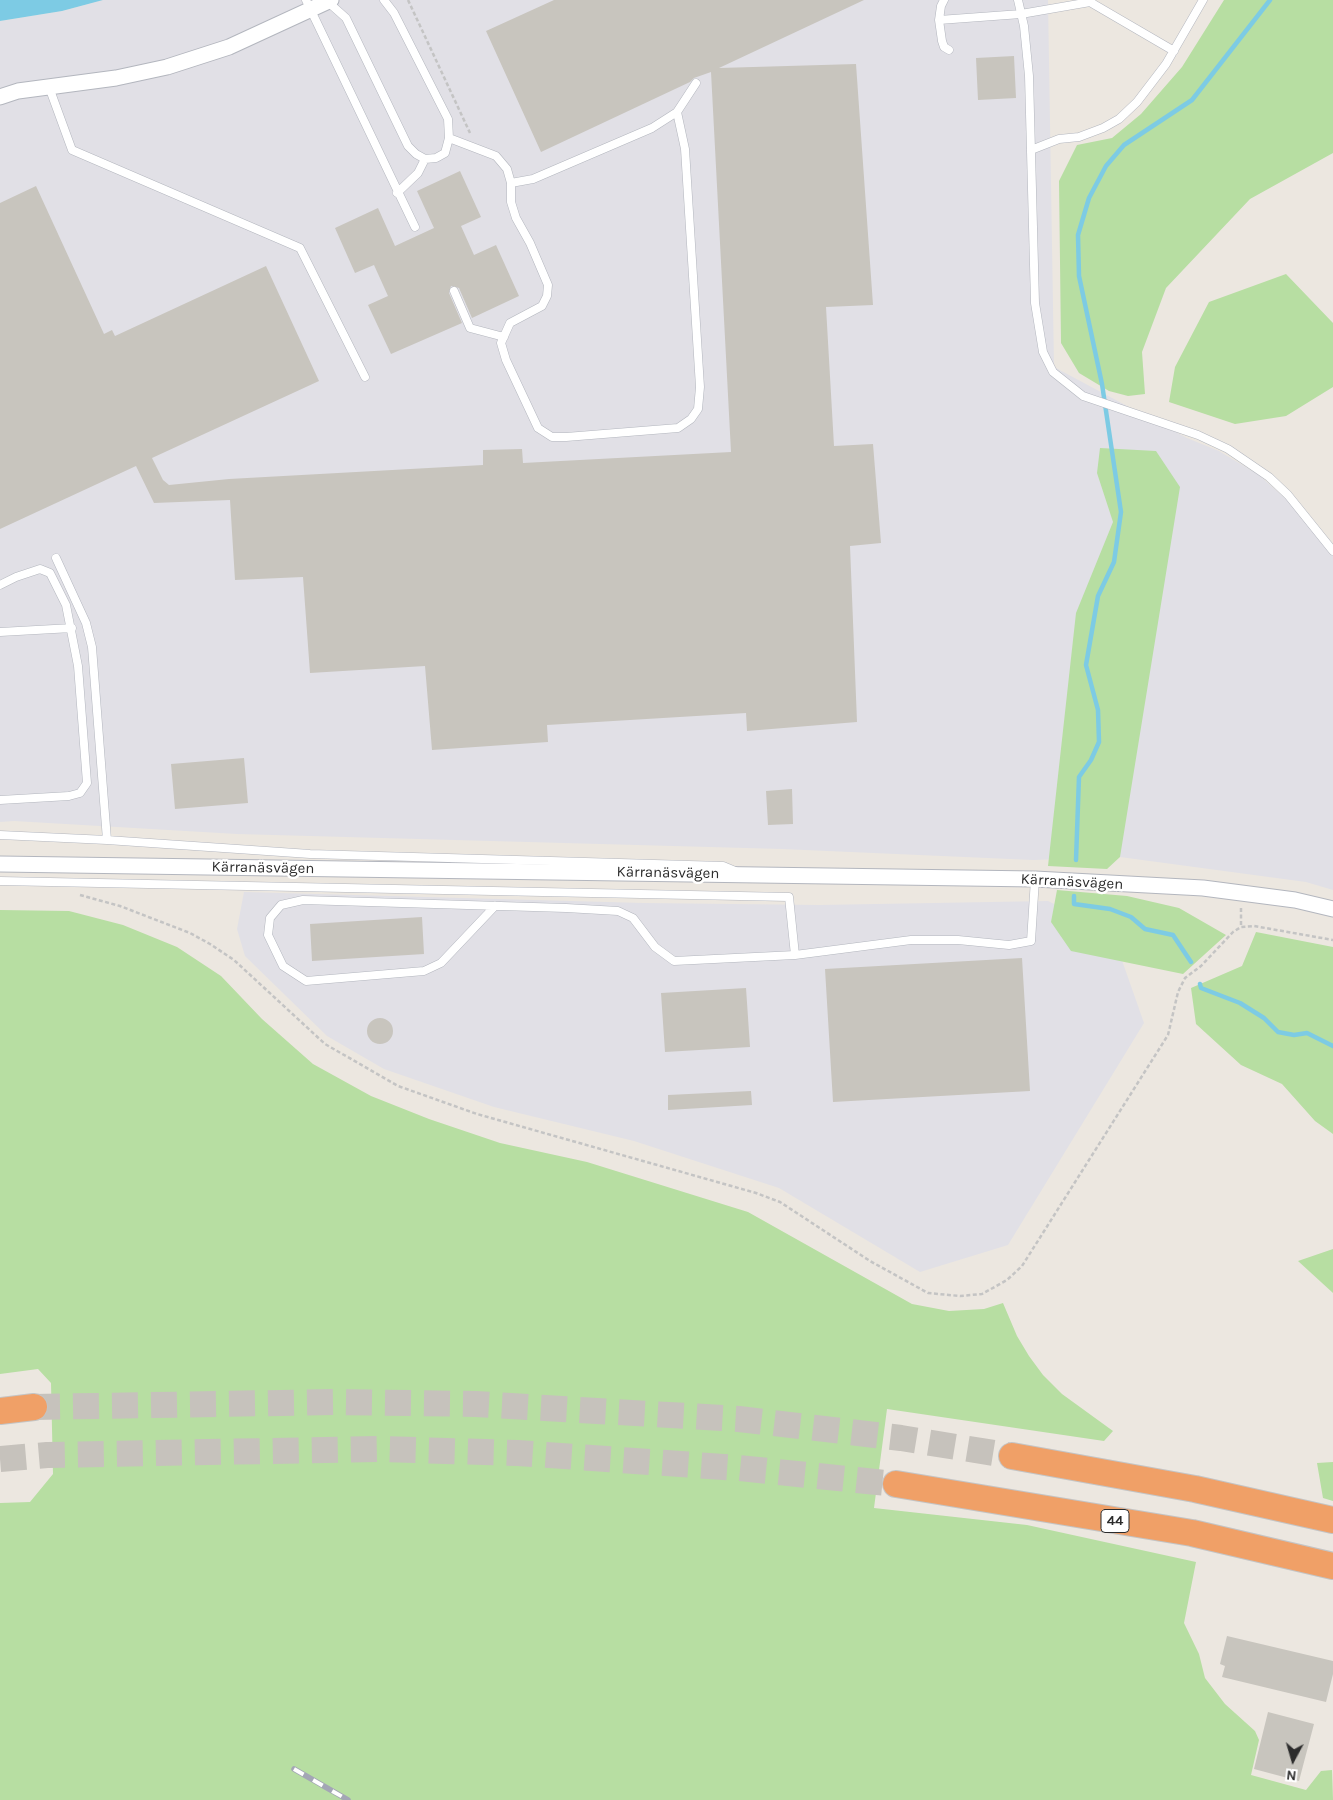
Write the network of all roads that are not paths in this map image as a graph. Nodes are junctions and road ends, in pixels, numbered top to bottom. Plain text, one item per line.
1 (384, 0) edge
2 (944, 0) edge
3 (1018, 0) edge
4 (1203, 0) edge
5 (329, 1) edge
6 (1091, 1) edge
7 (308, 4) edge
8 (1021, 14) junction
9 (940, 20) junction
10 (948, 50) dead end
11 (1174, 51) junction
12 (696, 83) dead end
13 (49, 86) junction
14 (0, 98) edge
15 (677, 112) junction
16 (449, 138) junction
17 (1031, 150) junction
18 (425, 159) junction
19 (511, 183) junction
20 (397, 193) junction
21 (414, 227) dead end
22 (454, 291) dead end
23 (504, 337) junction
24 (365, 377) dead end
25 (1333, 551) edge
26 (56, 558) dead end
27 (0, 585) edge
28 (72, 628) junction
29 (0, 632) edge
30 (0, 800) edge
31 (0, 835) edge
32 (107, 840) junction
33 (0, 864) edge
34 (744, 874) junction
35 (1035, 879) junction
36 (0, 881) edge
37 (495, 906) junction
38 (1333, 909) edge
39 (795, 955) junction
40 (34, 1407) tunnel mouth
41 (0, 1411) edge
42 (1012, 1456) tunnel mouth
43 (896, 1484) tunnel mouth
44 (1333, 1520) edge
45 (1333, 1566) edge

1 - 16 lane
2 - 9 lane
3 - 8 lane
4 - 11 lane
5 - 7 street
5 - 18 lane
6 - 8 lane
6 - 11 lane
7 - 13 street
7 - 20 lane
8 - 9 lane
8 - 17 lane
9 - 10 lane
11 - 17 lane
12 - 15 lane
13 - 14 street
13 - 24 lane
15 - 19 lane
15 - 23 lane
16 - 18 lane
16 - 19 lane
17 - 25 lane
18 - 20 lane
19 - 23 lane
20 - 21 lane
22 - 23 lane
26 - 32 lane
27 - 28 lane
28 - 29 lane
28 - 30 lane
31 - 32 lane
32 - 34 lane
33 - 34 street, Kärranäsvägen
34 - 35 street, Kärranäsvägen
35 - 38 street, Kärranäsvägen
35 - 39 lane
36 - 39 lane
37 - 37 lane
37 - 39 lane
40 - 41 highway
42 - 44 highway
43 - 45 highway, 44

